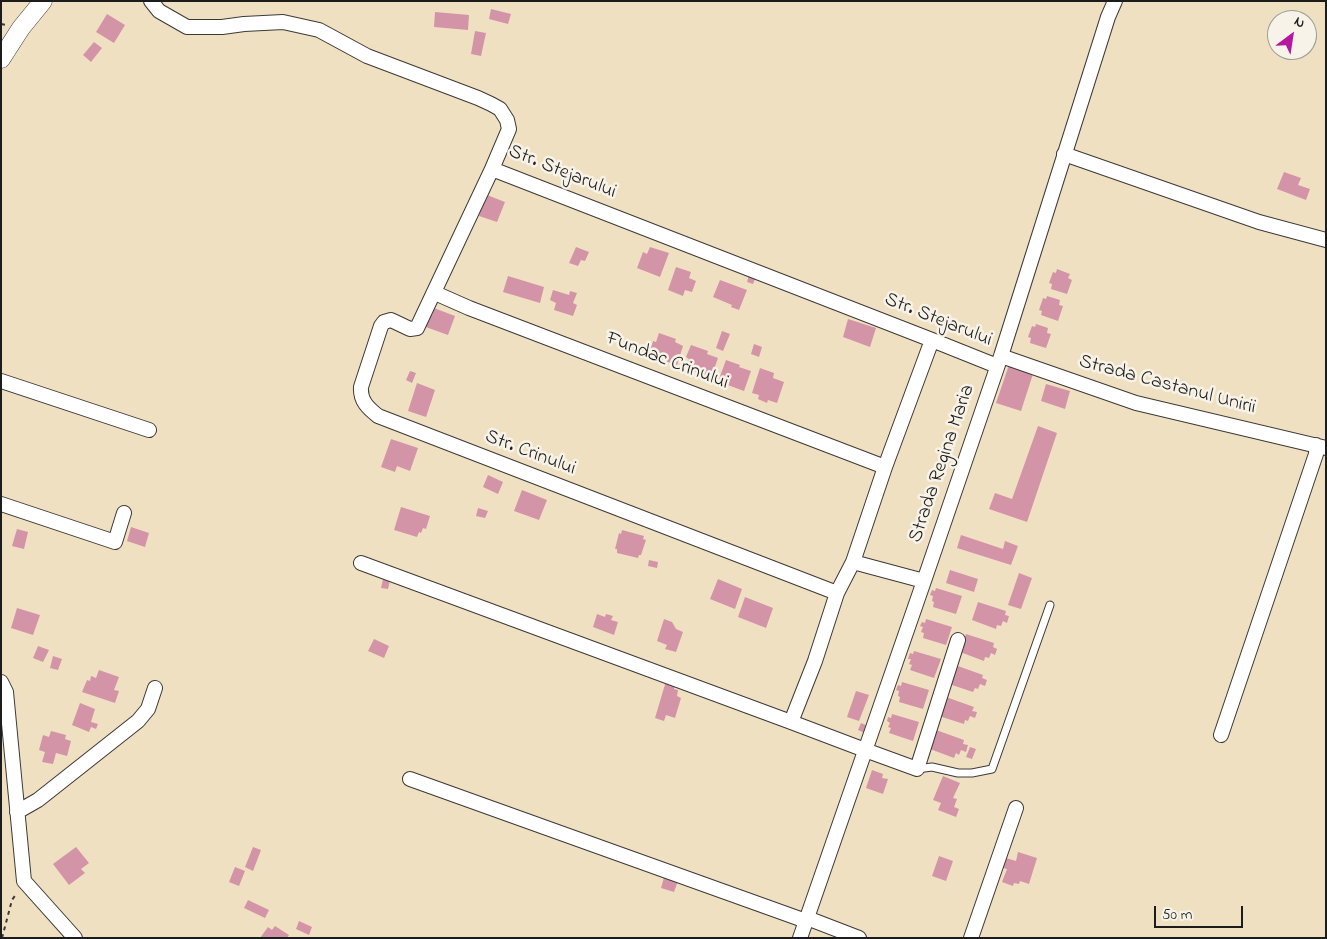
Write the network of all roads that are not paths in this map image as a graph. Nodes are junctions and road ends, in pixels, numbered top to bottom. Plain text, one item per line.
1 (43, 1) edge
2 (151, 1) edge
3 (1114, 1) edge
4 (1, 59) edge
5 (1064, 154) junction
6 (492, 169) junction
7 (1326, 240) edge
8 (435, 293) junction
9 (932, 340) junction
10 (999, 361) junction
11 (1, 381) edge
12 (149, 430) dead end
13 (1321, 447) edge
14 (885, 467) junction
15 (1, 504) edge
16 (124, 513) dead end
17 (853, 562) junction
18 (361, 563) dead end
19 (924, 582) junction
20 (837, 593) junction
21 (1050, 605) dead end
22 (958, 640) dead end
23 (1, 682) edge
24 (156, 688) dead end
25 (792, 722) junction
26 (1221, 735) dead end
27 (865, 750) junction
28 (917, 769) junction
29 (410, 779) dead end
30 (1016, 808) dead end
31 (16, 812) junction
32 (806, 920) junction
33 (76, 938) edge
34 (800, 938) edge
35 (858, 938) edge
36 (971, 938) edge

1 - 4 street
2 - 6 street, Str. Stejarului
3 - 5 street, Strada Regina Maria
5 - 7 street
5 - 10 street, Strada Regina Maria
6 - 8 street
6 - 9 street, Str. Stejarului
8 - 14 street, Fundac Crinului
8 - 20 street, Str. Crinului
9 - 10 street, Str. Stejarului
9 - 14 street
10 - 13 street, Strada Castanul Unirii
10 - 19 street, Strada Regina Maria
11 - 12 street
13 - 26 street
14 - 17 street
15 - 16 street
17 - 19 street
17 - 20 street
18 - 25 street
19 - 27 street, Strada Regina Maria
20 - 25 street
21 - 28 lane
22 - 28 street
23 - 31 street
24 - 31 street
25 - 27 street
27 - 28 street
27 - 32 street, Strada Regina Maria
29 - 32 street
30 - 36 street
31 - 33 street
32 - 34 street, Strada Regina Maria
32 - 35 street

